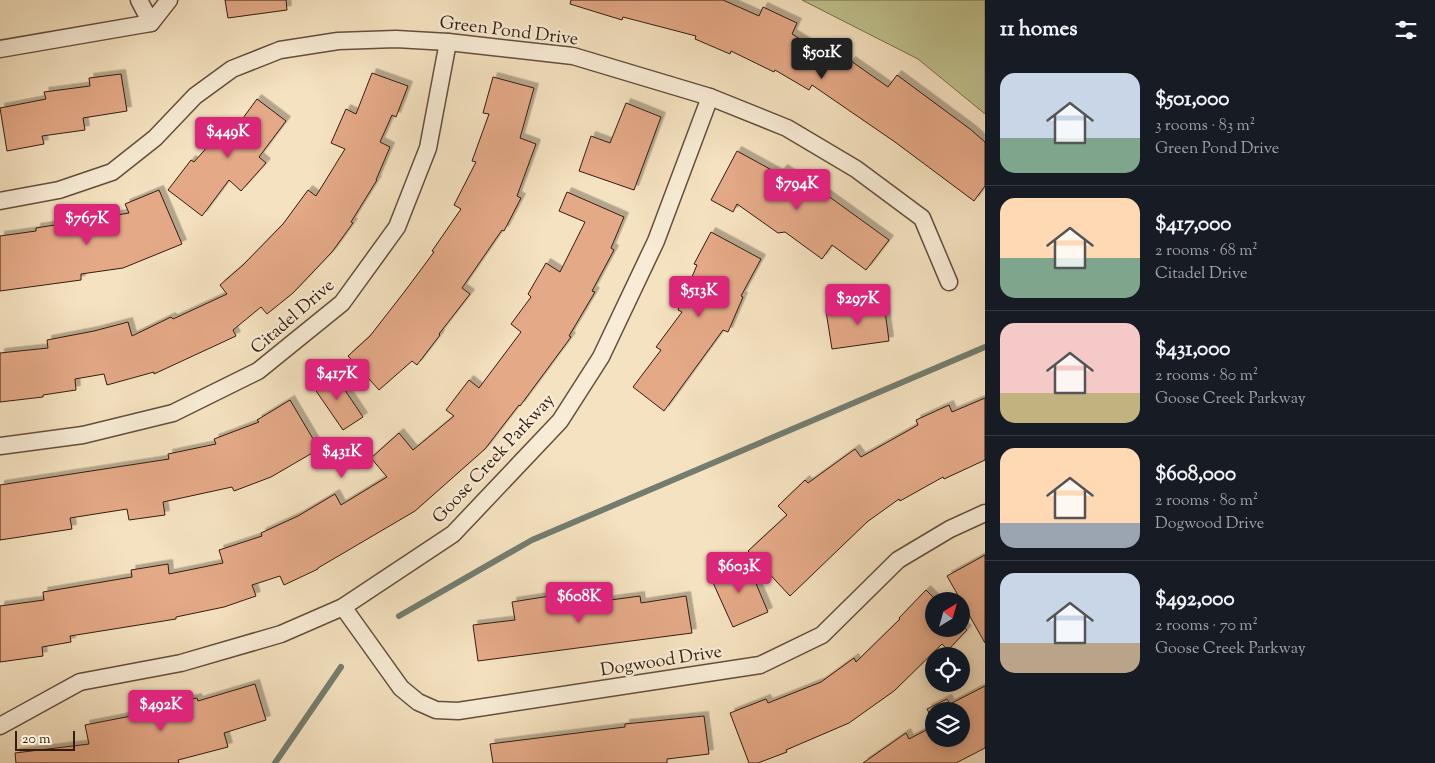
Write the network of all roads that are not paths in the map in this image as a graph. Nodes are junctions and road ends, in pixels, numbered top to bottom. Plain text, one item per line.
1 (140, 0) edge
2 (169, 0) edge
3 (152, 23) junction
4 (448, 42) junction
5 (0, 49) edge
6 (710, 97) junction
7 (0, 200) edge
8 (949, 282) dead end
9 (0, 446) edge
10 (985, 513) edge
11 (343, 607) junction
12 (0, 726) edge

1 - 3 street
2 - 3 street
3 - 5 street
4 - 6 street, Green Pond Drive
4 - 7 street, Green Pond Drive
4 - 9 street, Citadel Drive
6 - 8 street, Green Pond Drive
6 - 11 street, Goose Creek Parkway
10 - 11 street, Dogwood Drive
11 - 12 street, Goose Creek Parkway

